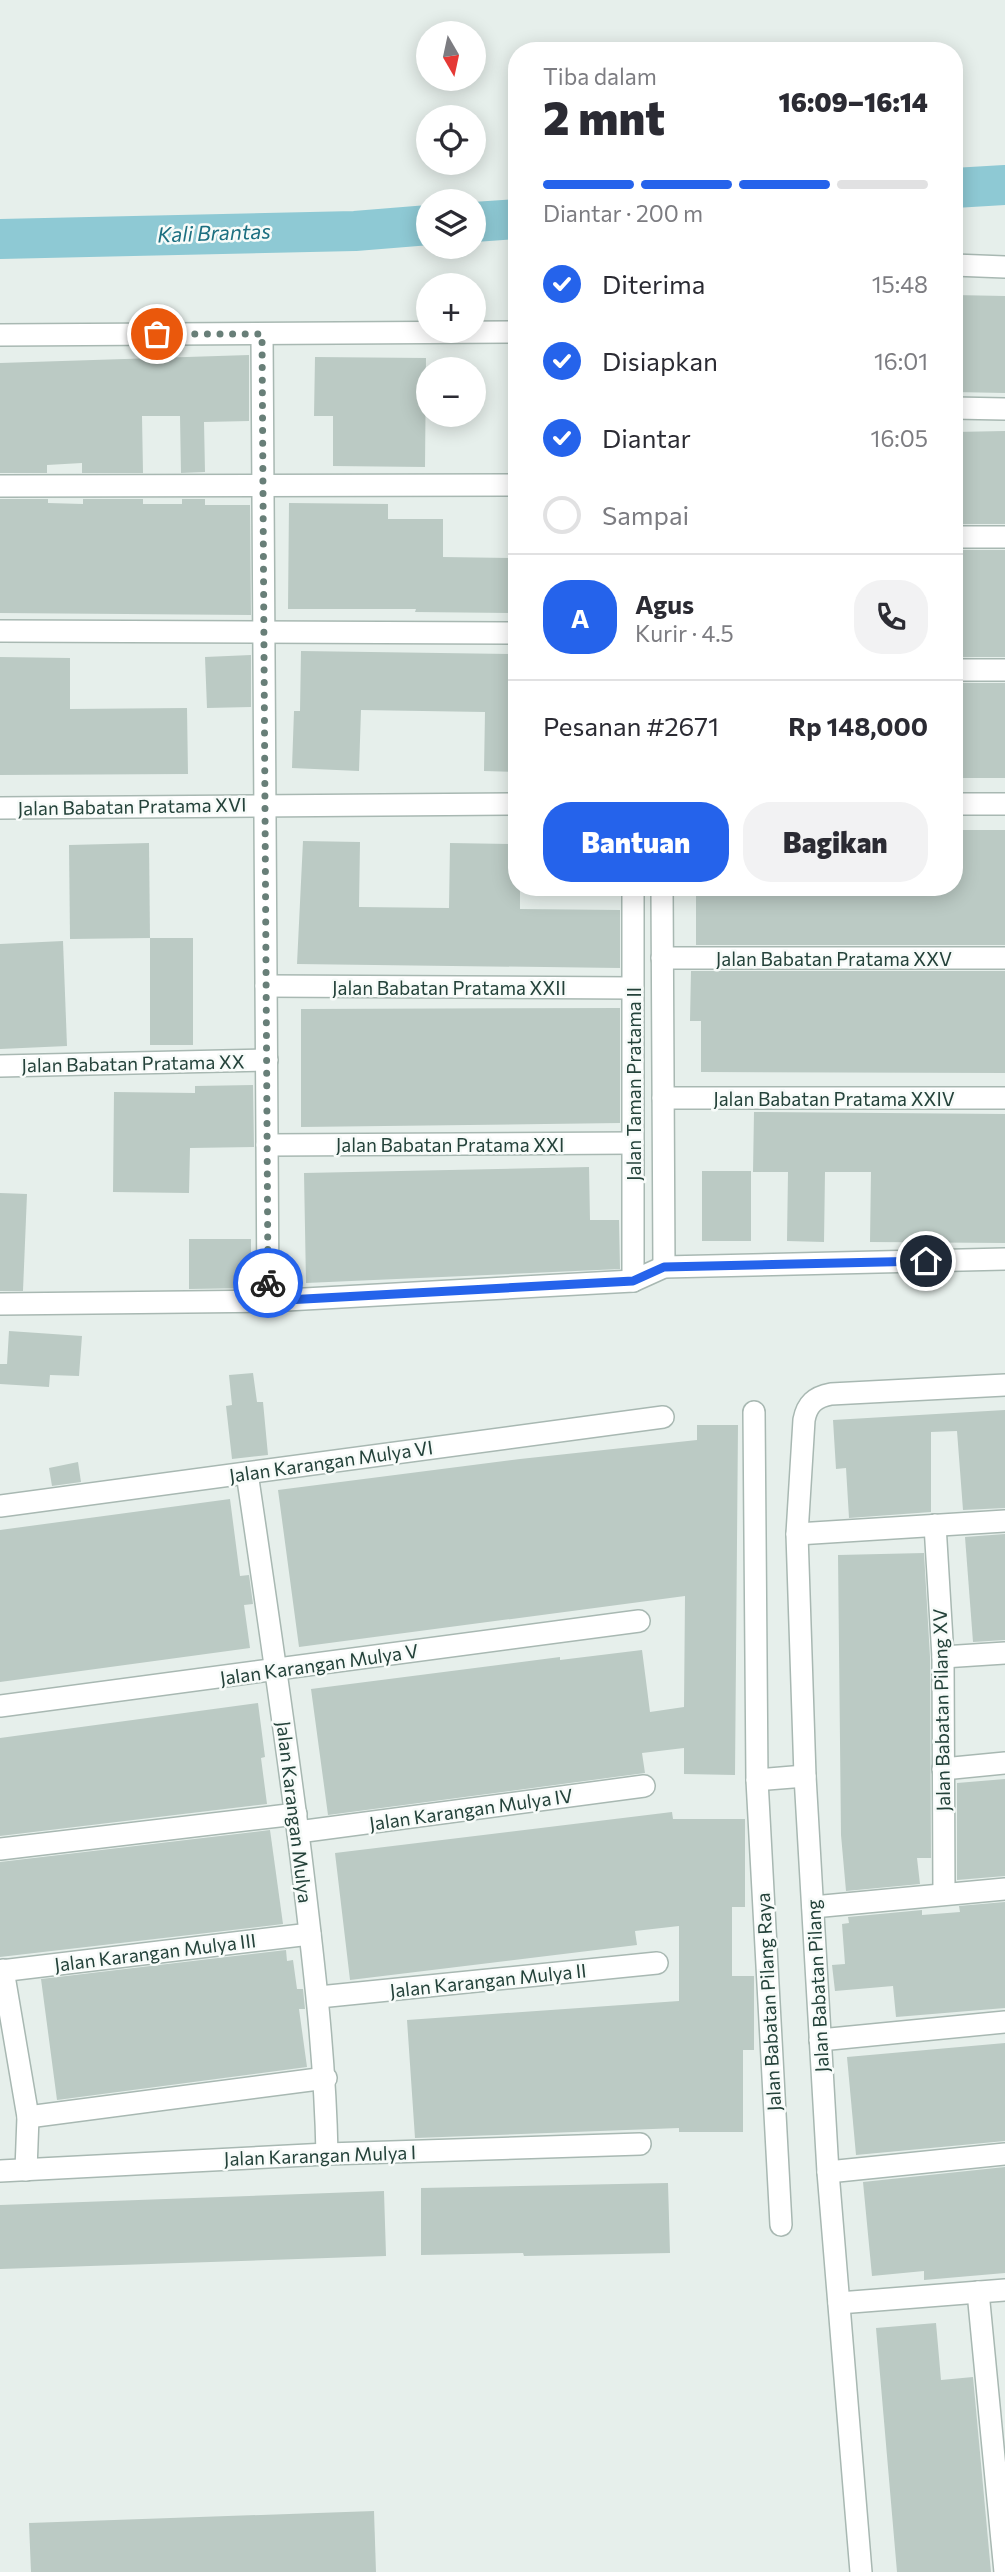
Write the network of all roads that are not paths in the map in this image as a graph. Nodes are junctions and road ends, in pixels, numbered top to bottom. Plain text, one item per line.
1 (963, 265) edge
2 (1005, 267) edge
3 (508, 332) edge
4 (262, 334) junction
5 (0, 335) edge
6 (963, 408) edge
7 (1005, 409) edge
8 (508, 485) edge
9 (0, 486) edge
10 (263, 486) junction
11 (963, 537) edge
12 (1005, 537) edge
13 (264, 630) junction
14 (0, 631) edge
15 (508, 633) edge
16 (963, 670) edge
17 (1005, 670) edge
18 (508, 803) edge
19 (265, 804) junction
20 (963, 804) edge
21 (1005, 804) edge
22 (0, 808) edge
23 (633, 896) edge
24 (662, 896) edge
25 (663, 958) junction
26 (1005, 958) edge
27 (266, 986) junction
28 (633, 988) junction
29 (267, 1060) junction
30 (0, 1066) edge
31 (663, 1098) junction
32 (1005, 1098) edge
33 (633, 1143) junction
34 (267, 1145) junction
35 (1005, 1259) edge
36 (664, 1267) junction
37 (633, 1281) junction
38 (268, 1301) junction
39 (0, 1304) edge
40 (1005, 1385) edge
41 (754, 1412) dead end
42 (663, 1417) dead end
43 (247, 1472) junction
44 (0, 1506) edge
45 (1005, 1521) edge
46 (935, 1525) junction
47 (797, 1534) junction
48 (639, 1621) dead end
49 (1005, 1653) edge
50 (943, 1657) junction
51 (276, 1670) junction
52 (0, 1706) edge
53 (1005, 1763) edge
54 (943, 1769) junction
55 (798, 1776) junction
56 (762, 1780) junction
57 (644, 1786) dead end
58 (297, 1823) junction
59 (0, 1849) edge
60 (1005, 1889) edge
61 (944, 1895) junction
62 (813, 1907) junction
63 (310, 1934) junction
64 (657, 1963) dead end
65 (2, 1970) edge
66 (319, 1997) junction
67 (1005, 2022) edge
68 (820, 2040) junction
69 (326, 2078) junction
70 (28, 2117) junction
71 (640, 2144) dead end
72 (327, 2154) junction
73 (1005, 2154) edge
74 (26, 2169) junction
75 (0, 2171) edge
76 (828, 2172) junction
77 (781, 2225) dead end
78 (1005, 2290) edge
79 (978, 2292) junction
80 (839, 2303) junction
81 (861, 2572) edge
82 (1005, 2572) edge

1 - 2 street
3 - 4 street
4 - 5 street
4 - 10 street
6 - 7 street
8 - 10 street
9 - 10 street
10 - 13 street
11 - 12 street
13 - 14 street
13 - 15 street
13 - 19 street
16 - 17 street
18 - 19 street, Jalan Babatan Pratama XVI
19 - 22 street, Jalan Babatan Pratama XVI
19 - 27 street
20 - 21 street
23 - 28 street, Jalan Taman Pratama II
24 - 25 street, Jalan Taman Pratama II
25 - 26 street, Jalan Babatan Pratama XXV
25 - 31 street, Jalan Taman Pratama II
27 - 28 street, Jalan Babatan Pratama XXII
27 - 29 street
28 - 33 street, Jalan Taman Pratama II
29 - 30 street, Jalan Babatan Pratama XX
29 - 34 street
31 - 32 street, Jalan Babatan Pratama XXIV
31 - 36 street, Jalan Taman Pratama II
33 - 34 street, Jalan Babatan Pratama XXI
33 - 37 street, Jalan Taman Pratama II
34 - 38 street
35 - 36 street
36 - 37 street
37 - 38 street
38 - 39 street
40 - 47 street, Jalan Babatan Pilang
41 - 56 street, Jalan Babatan Pilang Raya
42 - 43 street, Jalan Karangan Mulya VI
43 - 44 street, Jalan Karangan Mulya VI
43 - 51 street, Jalan Karangan Mulya
45 - 46 street
46 - 47 street
46 - 50 street, Jalan Babatan Pilang XV
47 - 55 street, Jalan Babatan Pilang
48 - 51 street, Jalan Karangan Mulya V
49 - 50 street
50 - 54 street, Jalan Babatan Pilang XV
51 - 52 street, Jalan Karangan Mulya V
51 - 58 street, Jalan Karangan Mulya
53 - 54 street
54 - 61 street, Jalan Babatan Pilang XV
55 - 56 street
55 - 62 street, Jalan Babatan Pilang
56 - 77 street, Jalan Babatan Pilang Raya
57 - 58 street, Jalan Karangan Mulya IV
58 - 59 street, Jalan Karangan Mulya IV
58 - 63 street, Jalan Karangan Mulya
60 - 61 street
61 - 62 street
62 - 68 street, Jalan Babatan Pilang
63 - 65 street, Jalan Karangan Mulya III
63 - 66 street, Jalan Karangan Mulya
64 - 66 street, Jalan Karangan Mulya II
65 - 70 street
66 - 69 street, Jalan Karangan Mulya
67 - 68 street
68 - 76 street, Jalan Babatan Pilang
69 - 70 street
69 - 72 street, Jalan Karangan Mulya
70 - 74 street
71 - 72 street, Jalan Karangan Mulya I
72 - 74 street, Jalan Karangan Mulya I
73 - 76 street
74 - 75 street, Jalan Karangan Mulya I
76 - 80 street, Jalan Babatan Pilang
78 - 79 street
79 - 80 street
79 - 82 street
80 - 81 street, Jalan Babatan Pilang

